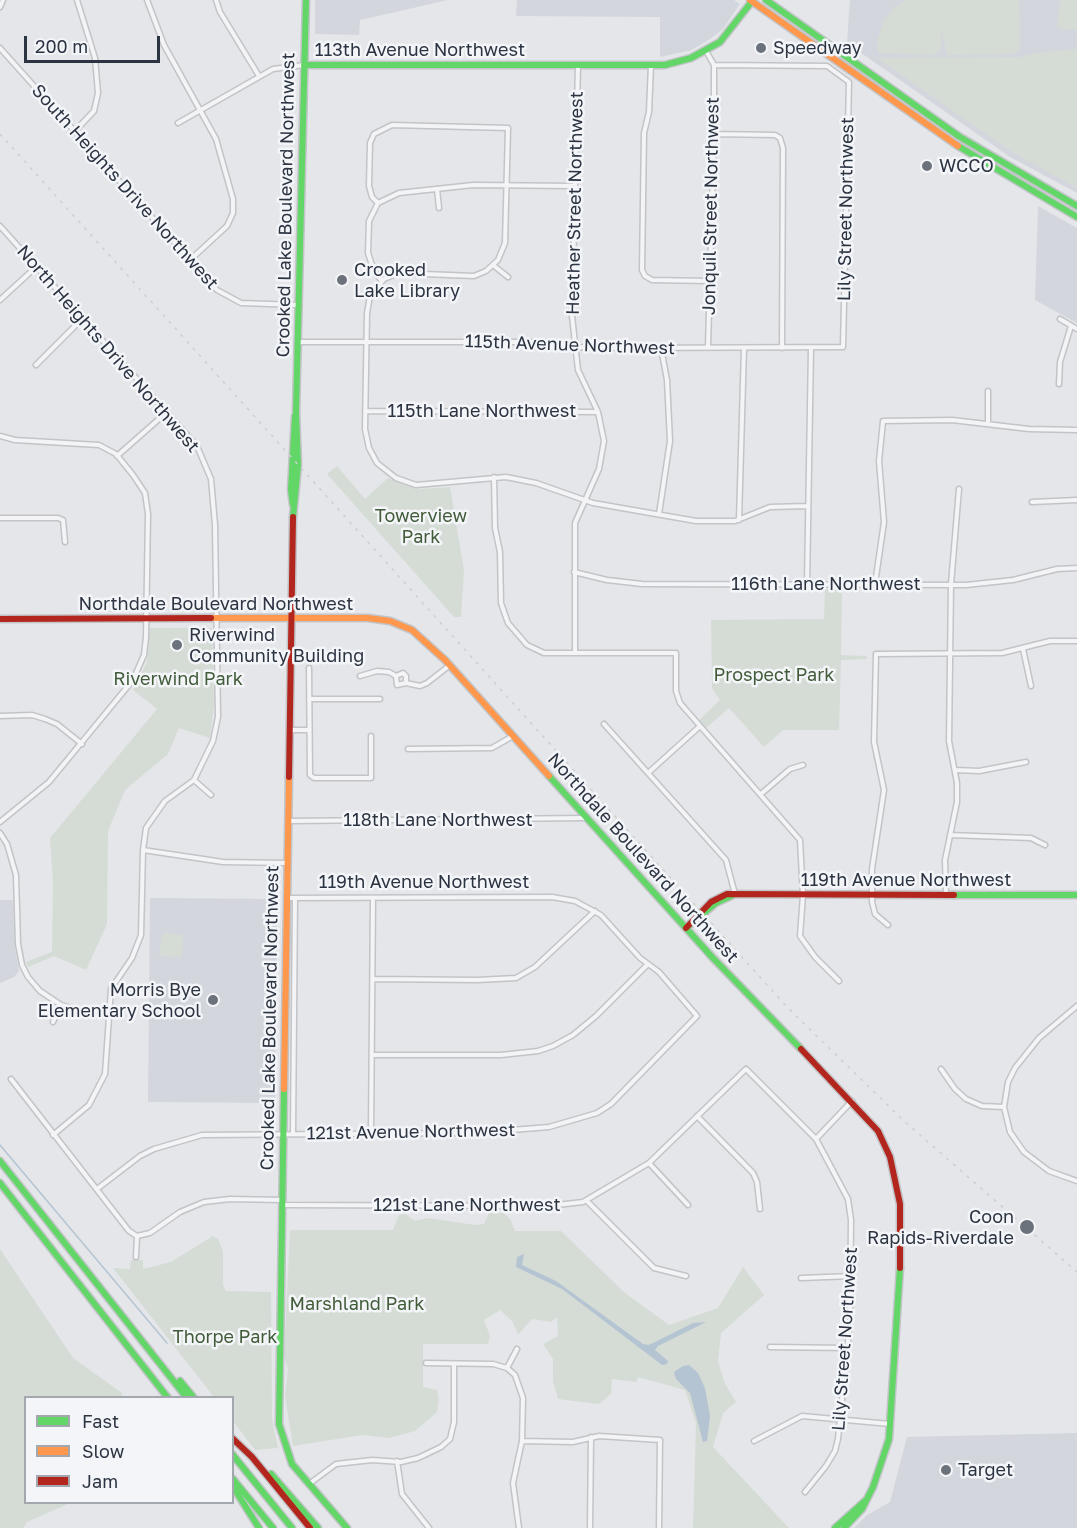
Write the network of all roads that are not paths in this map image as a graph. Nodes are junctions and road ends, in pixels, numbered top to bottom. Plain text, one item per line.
1 (3, 0) edge
2 (77, 0) edge
3 (147, 0) edge
4 (216, 0) edge
5 (306, 0) edge
6 (752, 0) edge
7 (766, 0) edge
8 (0, 7) edge
9 (0, 48) edge
10 (706, 51) junction
11 (304, 65) junction
12 (578, 65) junction
13 (651, 65) junction
14 (714, 65) junction
15 (259, 76) junction
16 (201, 110) junction
17 (178, 123) dead end
18 (75, 131) junction
19 (714, 134) junction
20 (507, 185) junction
21 (574, 186) junction
22 (437, 189) junction
23 (378, 203) junction
24 (1077, 206) edge
25 (439, 208) dead end
26 (1077, 217) edge
27 (0, 226) edge
28 (190, 260) junction
29 (494, 265) junction
30 (36, 267) junction
31 (508, 277) dead end
32 (382, 281) junction
33 (710, 281) junction
34 (0, 300) edge
35 (298, 304) junction
36 (83, 318) junction
37 (1059, 319) dead end
38 (1071, 326) junction
39 (1077, 329) edge
40 (297, 342) junction
41 (367, 342) junction
42 (577, 347) junction
43 (708, 347) junction
44 (843, 347) joint
45 (661, 348) junction
46 (744, 348) junction
47 (782, 348) junction
48 (811, 348) junction
49 (36, 365) dead end
50 (1059, 384) dead end
51 (988, 391) dead end
52 (365, 411) junction
53 (167, 412) junction
54 (598, 412) junction
55 (988, 423) junction
56 (1077, 430) edge
57 (0, 436) edge
58 (117, 456) junction
59 (494, 477) junction
60 (959, 489) dead end
61 (583, 500) junction
62 (1077, 500) edge
63 (1032, 502) dead end
64 (808, 506) junction
65 (659, 514) junction
66 (0, 518) edge
67 (739, 520) junction
68 (65, 542) dead end
69 (1077, 568) edge
70 (573, 572) junction
71 (875, 584) junction
72 (951, 584) junction
73 (807, 585) junction
74 (0, 619) edge
75 (147, 619) junction
76 (291, 619) junction
77 (215, 620) junction
78 (1077, 641) edge
79 (1023, 649) junction
80 (575, 653) junction
81 (950, 653) junction
82 (450, 665) junction
83 (309, 668) dead end
84 (360, 676) dead end
85 (396, 676) junction
86 (406, 683) junction
87 (1031, 686) dead end
88 (309, 699) junction
89 (380, 699) dead end
90 (0, 716) edge
91 (604, 724) dead end
92 (699, 727) junction
93 (290, 730) junction
94 (309, 730) junction
95 (371, 736) dead end
96 (513, 736) junction
97 (82, 744) junction
98 (408, 749) dead end
99 (1026, 762) dead end
100 (803, 765) dead end
101 (955, 770) junction
102 (648, 772) junction
103 (194, 780) junction
104 (761, 794) junction
105 (211, 795) dead end
106 (588, 818) junction
107 (288, 821) junction
108 (0, 822) edge
109 (0, 833) edge
110 (950, 835) junction
111 (1045, 845) dead end
112 (142, 850) junction
113 (287, 863) junction
114 (735, 895) junction
115 (803, 895) junction
116 (872, 895) junction
117 (946, 895) junction
118 (1077, 895) edge
119 (287, 898) junction
120 (295, 898) junction
121 (373, 898) junction
122 (595, 911) junction
123 (888, 926) dead end
124 (686, 928) junction
125 (648, 964) junction
126 (373, 980) junction
127 (839, 981) dead end
128 (61, 1005) junction
129 (1077, 1006) edge
130 (108, 1011) junction
131 (53, 1022) dead end
132 (372, 1055) junction
133 (746, 1069) joint
134 (941, 1069) dead end
135 (11, 1079) dead end
136 (852, 1101) junction
137 (1004, 1107) junction
138 (697, 1116) junction
139 (371, 1132) junction
140 (284, 1133) junction
141 (293, 1133) junction
142 (54, 1135) junction
143 (816, 1139) junction
144 (0, 1161) edge
145 (649, 1163) junction
146 (1077, 1181) edge
147 (0, 1183) edge
148 (97, 1189) junction
149 (587, 1201) junction
150 (283, 1203) junction
151 (687, 1205) dead end
152 (760, 1209) dead end
153 (136, 1236) junction
154 (136, 1257) dead end
155 (686, 1276) dead end
156 (852, 1276) junction
157 (801, 1278) dead end
158 (770, 1347) dead end
159 (847, 1348) junction
160 (517, 1349) dead end
161 (152, 1352) junction
162 (426, 1363) dead end
163 (454, 1363) junction
164 (507, 1368) junction
165 (166, 1396) edge
166 (185, 1396) edge
167 (192, 1396) edge
168 (840, 1419) junction
169 (891, 1424) junction
170 (591, 1437) junction
171 (234, 1440) edge
172 (522, 1441) junction
173 (754, 1441) dead end
174 (234, 1456) edge
175 (252, 1457) junction
176 (397, 1461) junction
177 (234, 1480) edge
178 (309, 1485) junction
179 (234, 1488) edge
180 (805, 1492) dead end
181 (866, 1500) junction
182 (259, 1528) edge
183 (273, 1528) edge
184 (292, 1528) edge
185 (310, 1528) edge
186 (318, 1528) edge
187 (347, 1528) edge
188 (429, 1528) edge
189 (519, 1528) edge
190 (590, 1528) edge
191 (659, 1528) edge
192 (834, 1528) edge
193 (844, 1528) edge

1 - 8 street
2 - 18 street
3 - 16 street
4 - 15 street
5 - 11 main road, Crooked Lake Boulevard Northwest
6 - 10 main road, 113th Avenue Northwest
6 - 26 main road
7 - 24 main road
9 - 18 street, South Heights Drive Northwest
10 - 13 main road, 113th Avenue Northwest
10 - 14 street
11 - 12 main road, 113th Avenue Northwest
11 - 15 street, 113th Avenue Northwest
11 - 35 main road, Crooked Lake Boulevard Northwest
12 - 13 main road, 113th Avenue Northwest
12 - 21 street, Heather Street Northwest
13 - 33 street
14 - 19 street, Jonquil Street Northwest
14 - 44 street, Lily Street Northwest
15 - 16 street, 113th Avenue Northwest
16 - 17 street, 113th Avenue Northwest
16 - 28 street
18 - 28 street, South Heights Drive Northwest
19 - 33 street, Jonquil Street Northwest
19 - 47 street
20 - 21 street
20 - 22 street
20 - 23 street
20 - 29 street
21 - 42 street, Heather Street Northwest
22 - 23 street
22 - 25 street
23 - 32 street
27 - 30 street, North Heights Drive Northwest
28 - 35 street, South Heights Drive Northwest
29 - 31 street
29 - 32 street
30 - 34 street
30 - 36 street, North Heights Drive Northwest
32 - 41 street
33 - 43 street, Jonquil Street Northwest
35 - 40 main road, Crooked Lake Boulevard Northwest
36 - 49 street
36 - 53 street, North Heights Drive Northwest
37 - 38 street
38 - 39 street
38 - 50 street
40 - 41 street, 115th Avenue Northwest
40 - 76 main road, Crooked Lake Boulevard Northwest
41 - 42 street, 115th Avenue Northwest
41 - 52 street
42 - 45 street, 115th Avenue Northwest
42 - 54 street, Heather Street Northwest
43 - 45 street, 115th Avenue Northwest
43 - 46 street, 115th Avenue Northwest
44 - 48 street, 115th Avenue Northwest
45 - 65 street
46 - 47 street, 115th Avenue Northwest
46 - 67 street
47 - 48 street, 115th Avenue Northwest
48 - 64 street
51 - 55 street
52 - 54 street, 115th Lane Northwest
52 - 59 street
53 - 58 street
53 - 77 street, North Heights Drive Northwest
54 - 61 street, Heather Street Northwest
55 - 56 street
55 - 71 street
57 - 58 street
58 - 75 street
59 - 61 street
59 - 80 street
60 - 72 street
61 - 65 street
61 - 70 street, Heather Street Northwest
62 - 63 street
64 - 67 street
64 - 73 street
65 - 67 street
66 - 68 street
69 - 72 street, 116th Lane Northwest
70 - 73 street, 116th Lane Northwest
70 - 80 street, Heather Street Northwest
71 - 72 street, 116th Lane Northwest
71 - 73 street, 116th Lane Northwest
72 - 81 street
74 - 75 main road, Northdale Boulevard Northwest
75 - 77 main road, Northdale Boulevard Northwest
75 - 97 street
76 - 77 main road, Northdale Boulevard Northwest
76 - 82 main road, Northdale Boulevard Northwest
76 - 93 main road, Crooked Lake Boulevard Northwest
77 - 103 street, North Heights Drive Northwest
78 - 79 street
79 - 81 street
79 - 87 street
80 - 92 street
81 - 101 street
81 - 116 street
82 - 86 street
82 - 96 main road, Northdale Boulevard Northwest
83 - 88 street
84 - 85 street
85 - 86 street
85 - 86 street
88 - 89 street
88 - 94 street
90 - 97 street
91 - 102 street
92 - 102 street
92 - 104 street
93 - 94 street
93 - 107 main road, Crooked Lake Boulevard Northwest
94 - 95 street
96 - 98 street
96 - 106 main road, Northdale Boulevard Northwest
97 - 108 street
99 - 101 street
100 - 104 street
101 - 110 street
102 - 114 street
103 - 105 street
103 - 112 street
104 - 115 street
106 - 107 street, 118th Lane Northwest
106 - 124 main road, Northdale Boulevard Northwest
107 - 113 main road, Crooked Lake Boulevard Northwest
109 - 128 street
110 - 111 street
110 - 117 street
112 - 113 street
112 - 130 street
113 - 119 main road, Crooked Lake Boulevard Northwest
114 - 115 main road, 119th Avenue Northwest
114 - 124 main road, 119th Avenue Northwest
115 - 116 main road, 119th Avenue Northwest
115 - 127 street
116 - 117 main road, 119th Avenue Northwest
116 - 123 street
117 - 118 main road, 119th Avenue Northwest
119 - 120 street, 119th Avenue Northwest
119 - 140 main road, Crooked Lake Boulevard Northwest
120 - 121 street, 119th Avenue Northwest
120 - 141 street
121 - 122 street, 119th Avenue Northwest
121 - 126 street
122 - 125 street
122 - 126 street
124 - 136 main road, Northdale Boulevard Northwest
125 - 132 street
125 - 139 street, 121st Avenue Northwest
126 - 132 street
128 - 130 street
128 - 131 street
129 - 137 street
130 - 142 street
132 - 139 street
133 - 138 street, 121st Lane Northwest
133 - 143 street, Lily Street Northwest
134 - 137 street
135 - 142 street
136 - 143 street
136 - 169 main road, Northdale Boulevard Northwest
137 - 146 street
138 - 145 street, 121st Lane Northwest
138 - 152 street
139 - 141 street, 121st Avenue Northwest
140 - 141 street, 121st Avenue Northwest
140 - 148 street, 121st Avenue Northwest
140 - 150 main road, Crooked Lake Boulevard Northwest
142 - 148 street
143 - 156 street, Lily Street Northwest
144 - 161 main road
145 - 149 street, 121st Lane Northwest
145 - 151 street
147 - 165 main road
148 - 153 street
149 - 150 street, 121st Lane Northwest
149 - 155 street
150 - 153 street, 121st Lane Northwest
150 - 178 main road, Crooked Lake Boulevard Northwest
153 - 154 street
156 - 157 street
156 - 159 street, Lily Street Northwest
158 - 159 street
159 - 168 street, Lily Street Northwest
160 - 164 street
161 - 166 main road
161 - 167 main road
162 - 163 street
163 - 164 street
163 - 176 street
164 - 172 street
168 - 169 street
168 - 173 street
168 - 180 street, Lily Street Northwest
169 - 181 main road, Northdale Boulevard Northwest
170 - 172 street
170 - 190 street
170 - 191 street
171 - 175 main road
172 - 189 street
174 - 184 main road
175 - 185 main road
175 - 186 main road
176 - 178 street
176 - 188 street
177 - 183 main road
178 - 187 main road, Crooked Lake Boulevard Northwest
179 - 182 main road
181 - 192 main road
181 - 193 main road

